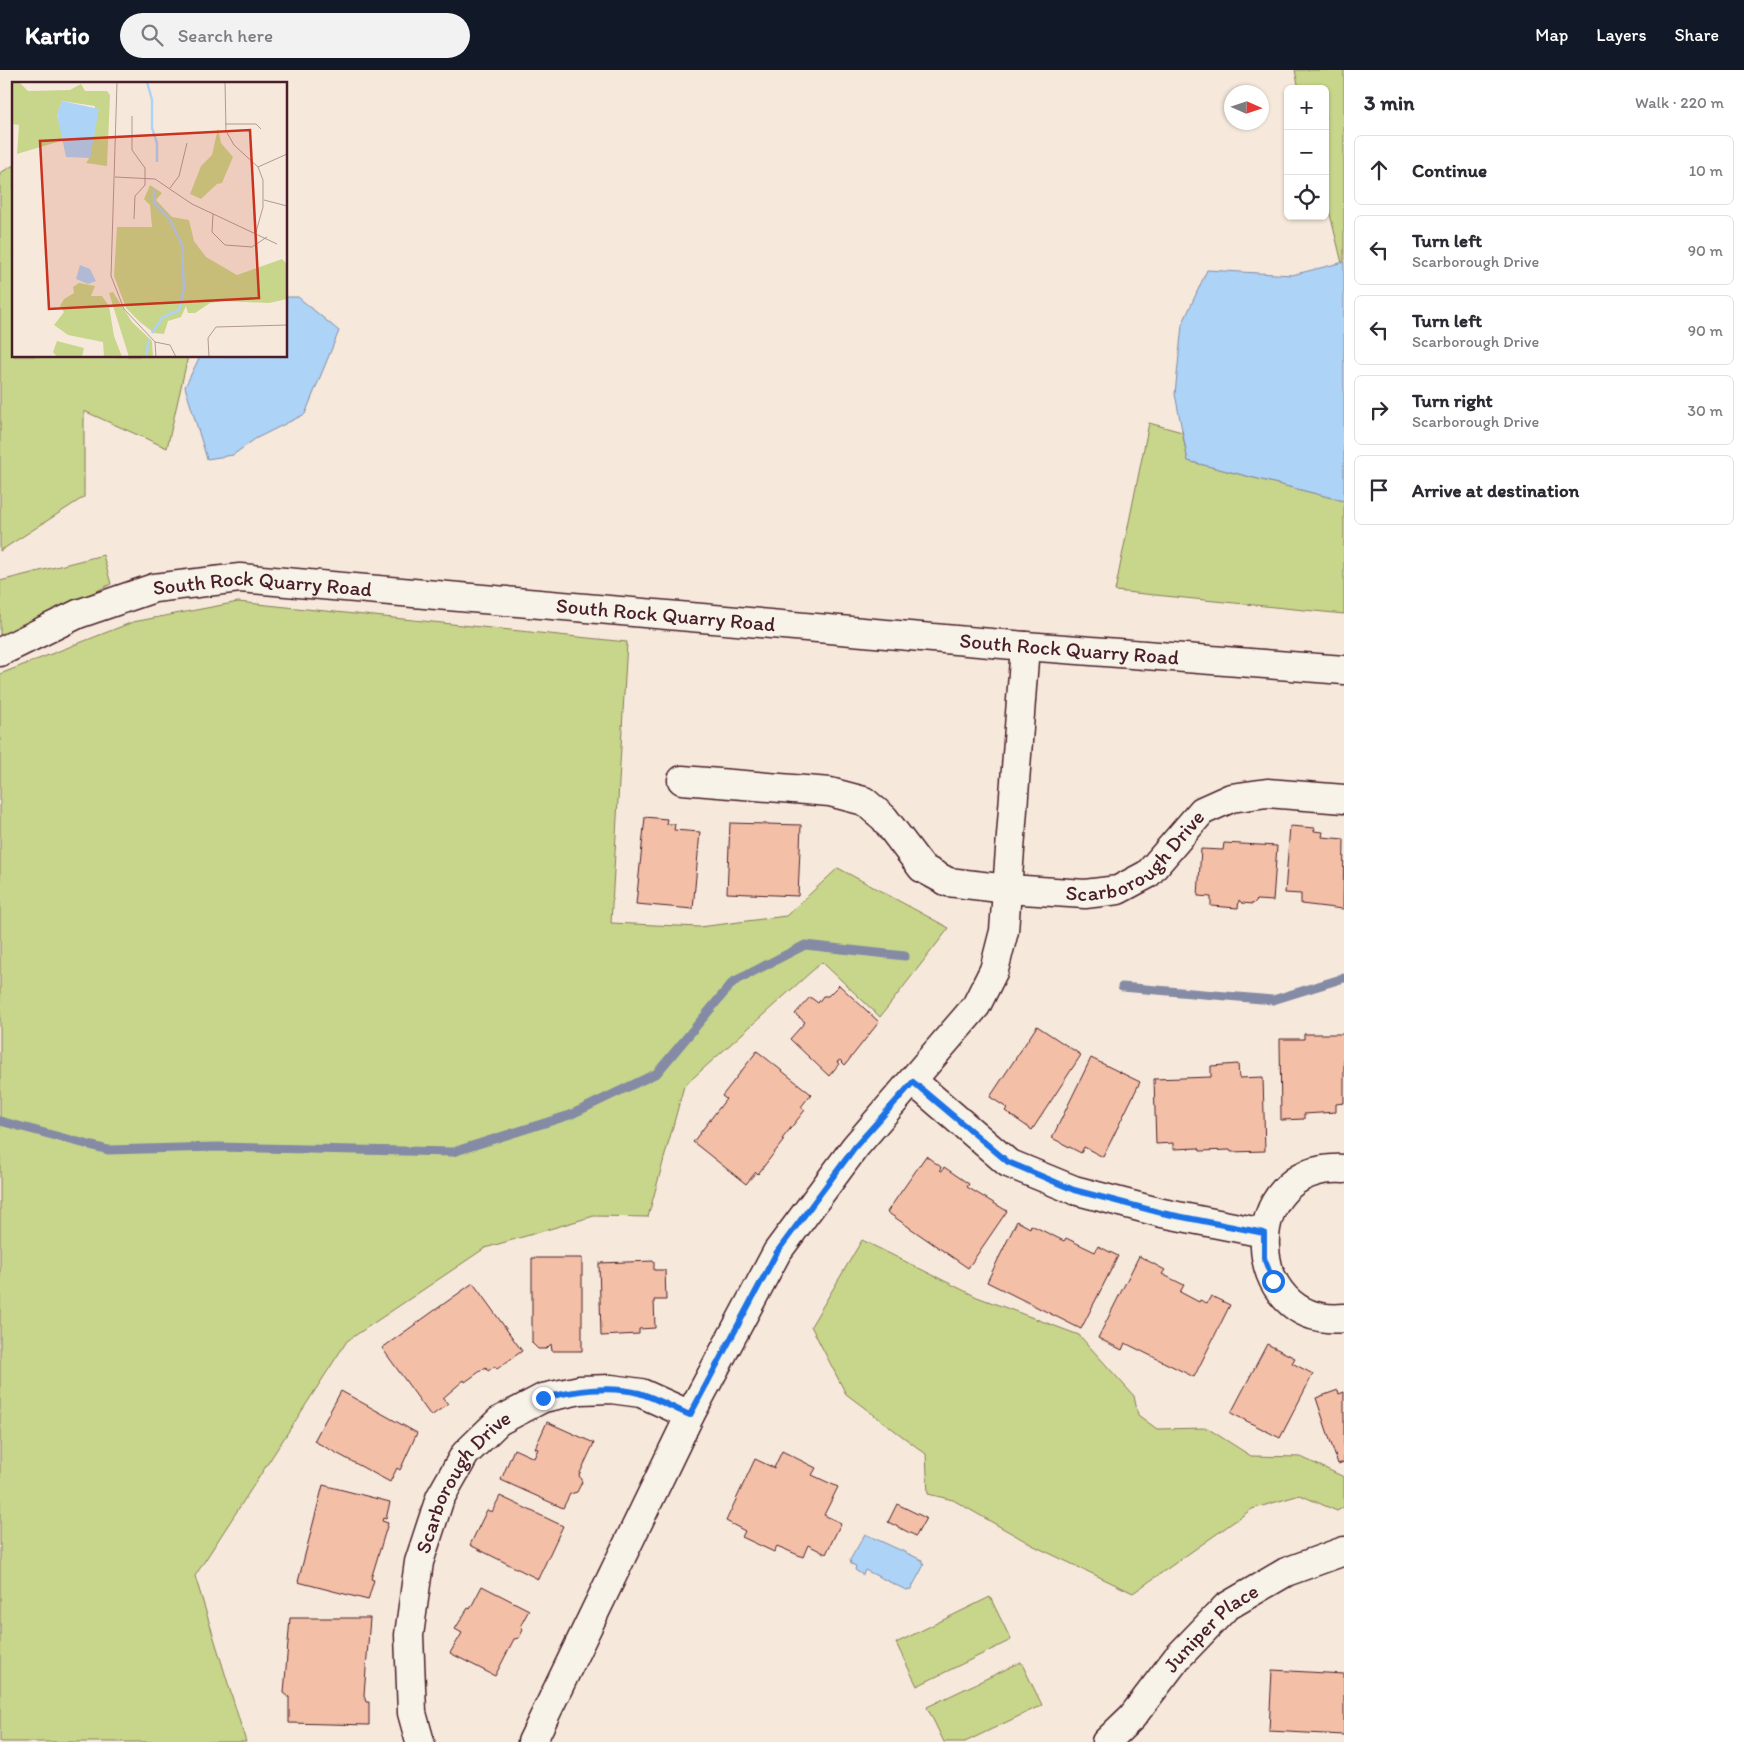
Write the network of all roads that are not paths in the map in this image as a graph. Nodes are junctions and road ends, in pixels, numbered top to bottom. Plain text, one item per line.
1 (1025, 646) junction
2 (0, 652) edge
3 (1344, 670) edge
4 (682, 780) dead end
5 (1344, 799) edge
6 (1008, 889) junction
7 (913, 1082) junction
8 (1344, 1169) edge
9 (1264, 1233) junction
10 (1344, 1318) edge
11 (690, 1415) junction
12 (1344, 1551) edge
13 (420, 1742) edge
14 (532, 1742) edge
15 (1106, 1742) edge

1 - 2 street, South Rock Quarry Road
1 - 3 street, South Rock Quarry Road
1 - 6 street
4 - 6 street, Scarborough Drive
5 - 6 street, Scarborough Drive
6 - 7 street
7 - 9 street
7 - 11 street
8 - 9 street
9 - 10 street
11 - 13 street, Scarborough Drive
11 - 14 street
12 - 15 street, Juniper Place

